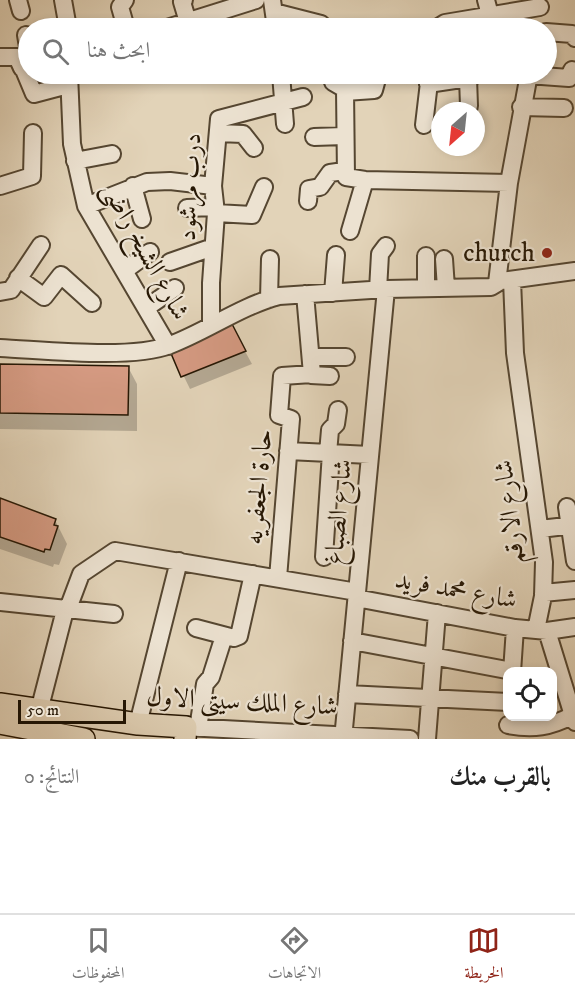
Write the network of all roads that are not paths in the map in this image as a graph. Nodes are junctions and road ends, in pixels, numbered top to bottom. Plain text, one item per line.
1 (63, 0) edge
2 (125, 0) edge
3 (184, 0) edge
4 (256, 0) edge
5 (539, 3) edge
6 (488, 8) edge
7 (274, 14) edge
8 (66, 18) edge
9 (123, 18) edge
10 (187, 18) edge
11 (200, 18) edge
12 (293, 18) edge
13 (459, 18) edge
14 (538, 18) edge
15 (557, 33) edge
16 (575, 38) edge
17 (18, 56) edge
18 (0, 57) edge
19 (572, 70) dead end
20 (557, 77) edge
21 (32, 84) edge
22 (57, 84) edge
23 (68, 84) edge
24 (282, 84) edge
25 (338, 84) edge
26 (377, 84) edge
27 (428, 84) edge
28 (472, 84) edge
29 (527, 84) edge
30 (345, 92) junction
31 (303, 97) dead end
32 (284, 102) junction
33 (470, 102) edge
34 (521, 107) junction
35 (564, 108) dead end
36 (219, 119) junction
37 (285, 124) dead end
38 (424, 125) dead end
39 (33, 133) dead end
40 (344, 136) junction
41 (315, 137) dead end
42 (254, 148) dead end
43 (112, 154) dead end
44 (75, 161) junction
45 (344, 171) junction
46 (365, 180) junction
47 (509, 183) junction
48 (0, 186) edge
49 (133, 186) junction
50 (213, 186) junction
51 (264, 187) dead end
52 (308, 201) dead end
53 (86, 206) junction
54 (187, 208) dead end
55 (216, 210) junction
56 (142, 219) dead end
57 (350, 231) dead end
58 (41, 245) dead end
59 (386, 246) dead end
60 (213, 247) junction
61 (150, 252) dead end
62 (336, 255) dead end
63 (426, 256) dead end
64 (270, 258) dead end
65 (444, 259) dead end
66 (170, 262) dead end
67 (124, 271) junction
68 (575, 272) edge
69 (18, 279) junction
70 (505, 281) junction
71 (175, 288) dead end
72 (426, 288) junction
73 (446, 288) junction
74 (382, 289) junction
75 (0, 291) edge
76 (333, 292) junction
77 (305, 294) junction
78 (269, 299) junction
79 (92, 303) dead end
80 (146, 308) junction
81 (211, 325) junction
82 (168, 346) junction
83 (0, 348) edge
84 (311, 357) junction
85 (346, 357) dead end
86 (311, 375) junction
87 (330, 376) dead end
88 (338, 410) dead end
89 (288, 451) junction
90 (330, 453) junction
91 (370, 455) junction
92 (567, 507) dead end
93 (572, 526) edge
94 (540, 529) junction
95 (324, 557) dead end
96 (179, 561) junction
97 (575, 561) edge
98 (253, 574) junction
99 (278, 578) junction
100 (575, 590) edge
101 (543, 593) junction
102 (357, 595) junction
103 (0, 602) edge
104 (68, 608) junction
105 (437, 613) junction
106 (114, 614) dead end
107 (575, 627) edge
108 (196, 628) dead end
109 (515, 628) junction
110 (542, 630) junction
111 (224, 636) junction
112 (352, 641) junction
113 (434, 656) junction
114 (512, 667) edge
115 (503, 669) edge
116 (347, 694) junction
117 (430, 698) junction
118 (503, 702) edge
119 (0, 704) edge
120 (39, 711) junction
121 (573, 712) edge
122 (0, 723) edge
123 (138, 724) junction
124 (508, 727) edge
125 (182, 732) edge
126 (343, 736) edge
127 (84, 739) edge
128 (410, 739) edge
129 (427, 739) edge

1 - 8 street
2 - 9 street
3 - 10 street
4 - 11 street
5 - 6 street
5 - 14 street
6 - 13 street
7 - 12 street
15 - 16 street
17 - 18 street
19 - 20 street
21 - 22 street
23 - 44 street, شارع الشيخ راضى
24 - 32 street
25 - 30 street
26 - 30 street
27 - 38 street
28 - 33 street
29 - 34 street, شارع الارقم
30 - 40 street
31 - 32 street, درب مرشود
32 - 36 street, درب مرشود
32 - 37 street
34 - 35 street
34 - 47 street, شارع الارقم
36 - 42 street
36 - 50 street, درب مرشود
39 - 48 street
40 - 41 street
40 - 45 street
43 - 44 street
44 - 53 street, شارع الشيخ راضى
45 - 46 street
45 - 52 street
46 - 47 street
46 - 57 street
47 - 70 street, شارع الارقم
49 - 50 street
49 - 53 street
49 - 56 street
50 - 55 street, درب مرشود
51 - 55 street
53 - 67 street, شارع الشيخ راضى
54 - 55 street
55 - 60 street, درب مرشود
58 - 69 street
59 - 74 street, شارع الصباغ
60 - 66 street
60 - 81 street, درب مرشود
61 - 67 street
62 - 76 street
63 - 72 street
64 - 78 street
65 - 73 street
67 - 80 street, شارع الشيخ راضى
68 - 70 street
69 - 75 street
69 - 79 street
70 - 73 street
70 - 94 street, شارع الارقم
71 - 80 street
72 - 73 street
72 - 74 street
74 - 76 street
74 - 91 street, شارع الصباغ
76 - 77 street
77 - 78 street
77 - 84 street
78 - 81 street
80 - 82 street, شارع الشيخ راضى
81 - 82 street
82 - 83 street
84 - 85 street
84 - 86 street
86 - 87 street
86 - 89 street, حارة الجعفريه
88 - 90 street
89 - 90 street
89 - 99 street, حارة الجعفريه
90 - 91 street
90 - 95 street
91 - 102 street, شارع الصباغ
92 - 93 street
93 - 94 street
93 - 97 street
94 - 101 street, شارع الارقم
96 - 98 street, شارع محمد فريد
96 - 104 street, شارع محمد فريد
96 - 123 street
98 - 99 street, شارع محمد فريد
98 - 111 street
99 - 102 street, شارع محمد فريد
100 - 101 street
101 - 110 street, شارع الارقم
102 - 105 street, شارع محمد فريد
102 - 112 street, شارع الصباغ
103 - 104 street
104 - 106 street
104 - 120 street, شارع محمد فريد
105 - 109 street, شارع محمد فريد
105 - 113 street
107 - 110 street, شارع محمد فريد
108 - 111 street
109 - 110 street, شارع محمد فريد
109 - 114 street
110 - 121 street
111 - 125 street
112 - 113 street
112 - 116 street, شارع الصباغ
113 - 115 street
113 - 117 street
116 - 117 street
116 - 126 street, شارع الصباغ
117 - 118 street
117 - 129 street
119 - 120 main road, شارع الملك سيتى الاول
120 - 123 main road, شارع الملك سيتى الاول
121 - 124 street
122 - 127 main road
123 - 125 main road, شارع الملك سيتى الاول
125 - 126 street, شارع الملك سيتى الاول
126 - 128 street, شارع الملك سيتى الاول

